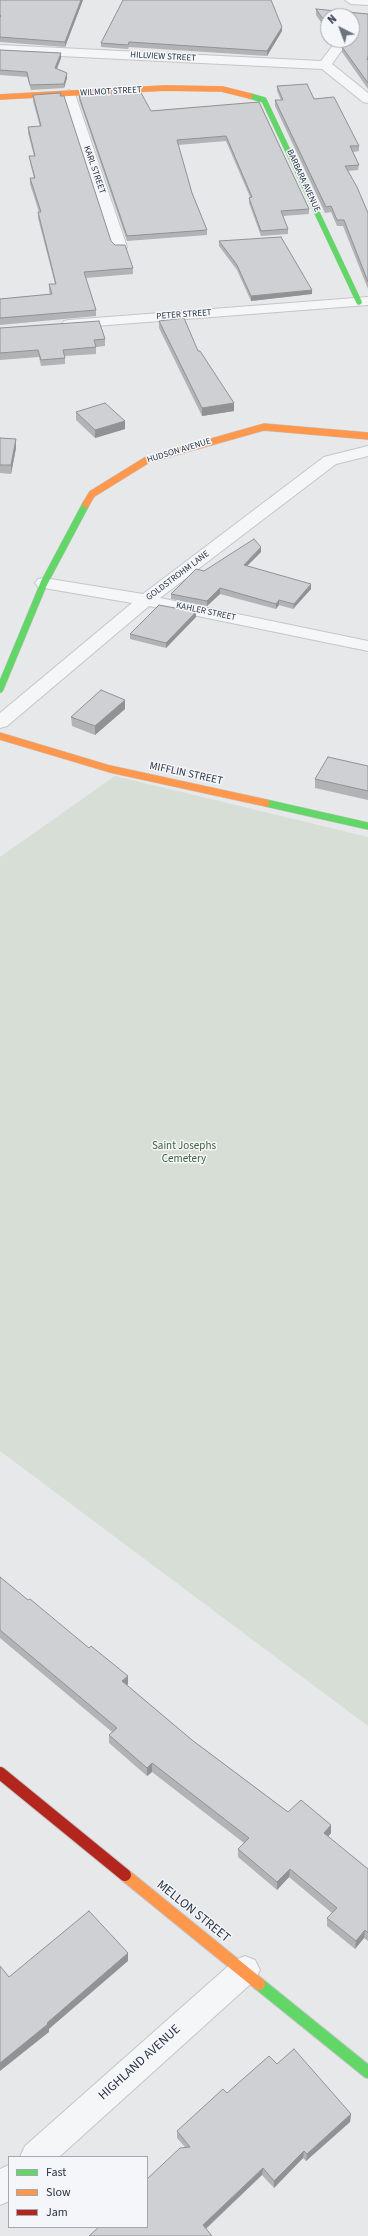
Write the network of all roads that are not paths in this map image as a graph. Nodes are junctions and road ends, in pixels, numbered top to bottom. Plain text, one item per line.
1 (368, 1) edge
2 (354, 3) edge
3 (338, 48) edge
4 (0, 49) edge
5 (326, 65) junction
6 (222, 89) joint
7 (69, 94) junction
8 (0, 97) edge
9 (368, 99) edge
10 (120, 246) edge
11 (364, 302) edge
12 (56, 325) edge
13 (368, 436) edge
14 (368, 450) edge
15 (44, 582) junction
16 (146, 600) junction
17 (368, 646) edge
18 (0, 689) edge
19 (0, 722) edge
20 (0, 736) edge
21 (368, 826) edge
22 (0, 1773) edge
23 (245, 1970) junction
24 (368, 2072) edge
25 (37, 2156) edge
26 (8, 2182) edge
27 (0, 2189) edge

1 - 2 street
3 - 5 street
4 - 5 street, HILLVIEW STREET
5 - 9 street
6 - 7 street, WILMOT STREET
6 - 11 street, BARBARA AVENUE
7 - 8 street, WILMOT STREET
7 - 10 street, KARL STREET
11 - 12 street, PETER STREET
13 - 15 street, HUDSON AVENUE
14 - 16 street, GOLDSTROHM LANE
15 - 16 street, KAHLER STREET
15 - 18 street, HUDSON AVENUE
16 - 17 street, KAHLER STREET
16 - 19 street, GOLDSTROHM LANE
20 - 21 street, MIFFLIN STREET
22 - 23 street, MELLON STREET
23 - 24 street, MELLON STREET
23 - 25 street, HIGHLAND AVENUE
26 - 27 street

